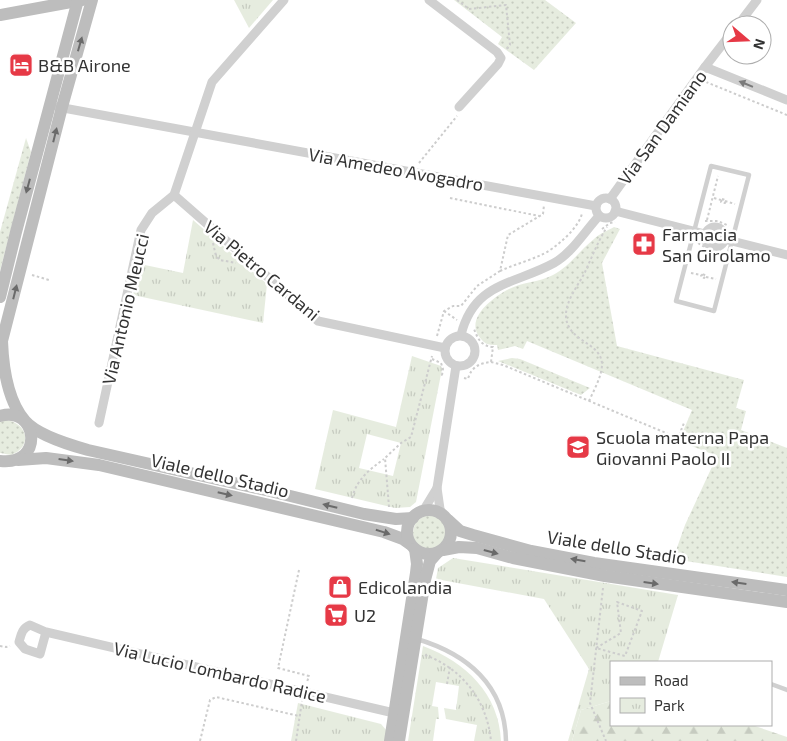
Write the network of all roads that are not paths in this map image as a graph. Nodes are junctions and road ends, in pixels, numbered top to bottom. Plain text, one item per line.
1 (79, 0) edge
2 (92, 0) edge
3 (284, 0) edge
4 (429, 0) edge
5 (757, 0) edge
6 (0, 15) edge
7 (746, 15) edge
8 (722, 45) edge
9 (705, 67) junction
10 (787, 100) edge
11 (56, 106) junction
12 (459, 108) road end
13 (196, 133) junction
14 (174, 195) junction
15 (610, 199) junction
16 (596, 206) junction
17 (615, 211) junction
18 (599, 216) junction
19 (30, 231) junction
20 (16, 232) junction
21 (694, 232) junction
22 (705, 234) junction
23 (728, 240) junction
24 (787, 255) edge
25 (0, 297) edge
26 (461, 335) junction
27 (445, 348) junction
28 (456, 366) junction
29 (0, 416) edge
30 (26, 422) junction
31 (99, 423) dead end
32 (18, 460) junction
33 (0, 461) edge
34 (437, 488) junction
35 (418, 514) junction
36 (445, 517) junction
37 (412, 547) junction
38 (440, 552) junction
39 (787, 590) edge
40 (787, 602) edge
41 (46, 632) dead end
42 (411, 647) junction
43 (772, 684) edge
44 (787, 690) edge
45 (405, 704) junction
46 (394, 713) junction
47 (390, 741) edge
48 (398, 741) edge
49 (506, 741) edge

1 - 6 street
1 - 11 street
11 -> 2 street
3 - 13 street
4 - 12 street
5 - 7 street
8 - 9 street, Via San Damiano
10 -> 9 street
9 - 15 street, Via San Damiano
11 - 13 street, Via Amedeo Avogadro
19 -> 11 street
11 -> 20 street
13 - 14 street
13 - 16 street, Via Amedeo Avogadro
14 - 27 street, Via Pietro Cardani
14 - 31 street, Via Antonio Meucci
15 - 16 street, Via San Damiano
15 - 17 street, Via San Damiano
16 - 18 street
17 - 18 street
17 - 21 street
18 - 26 street
19 - 20 street
30 -> 19 street
20 - 25 street
21 - 22 street
21 - 23 lane
21 - 23 lane
22 - 23 street
22 - 23 street
23 - 24 street
26 - 27 street
26 - 28 street
27 - 28 street
28 - 34 street
29 - 30 street, Viale dello Stadio
30 - 32 street
35 -> 30 street, Viale dello Stadio
32 - 33 street, Viale dello Stadio
32 -> 37 street, Viale dello Stadio
34 - 35 street
34 - 36 street
35 - 36 street, Viale dello Stadio
35 - 37 street
36 - 38 street
39 -> 36 street, Viale dello Stadio
37 - 38 street, Viale dello Stadio
37 - 42 street
38 -> 40 street, Viale dello Stadio
38 - 42 street
41 - 46 street, Via Lucio Lombardo Radice
42 - 45 street
42 - 46 street
42 - 49 lane
43 - 44 lane
45 - 46 street
45 - 48 street
46 - 47 street
46 - 48 street

